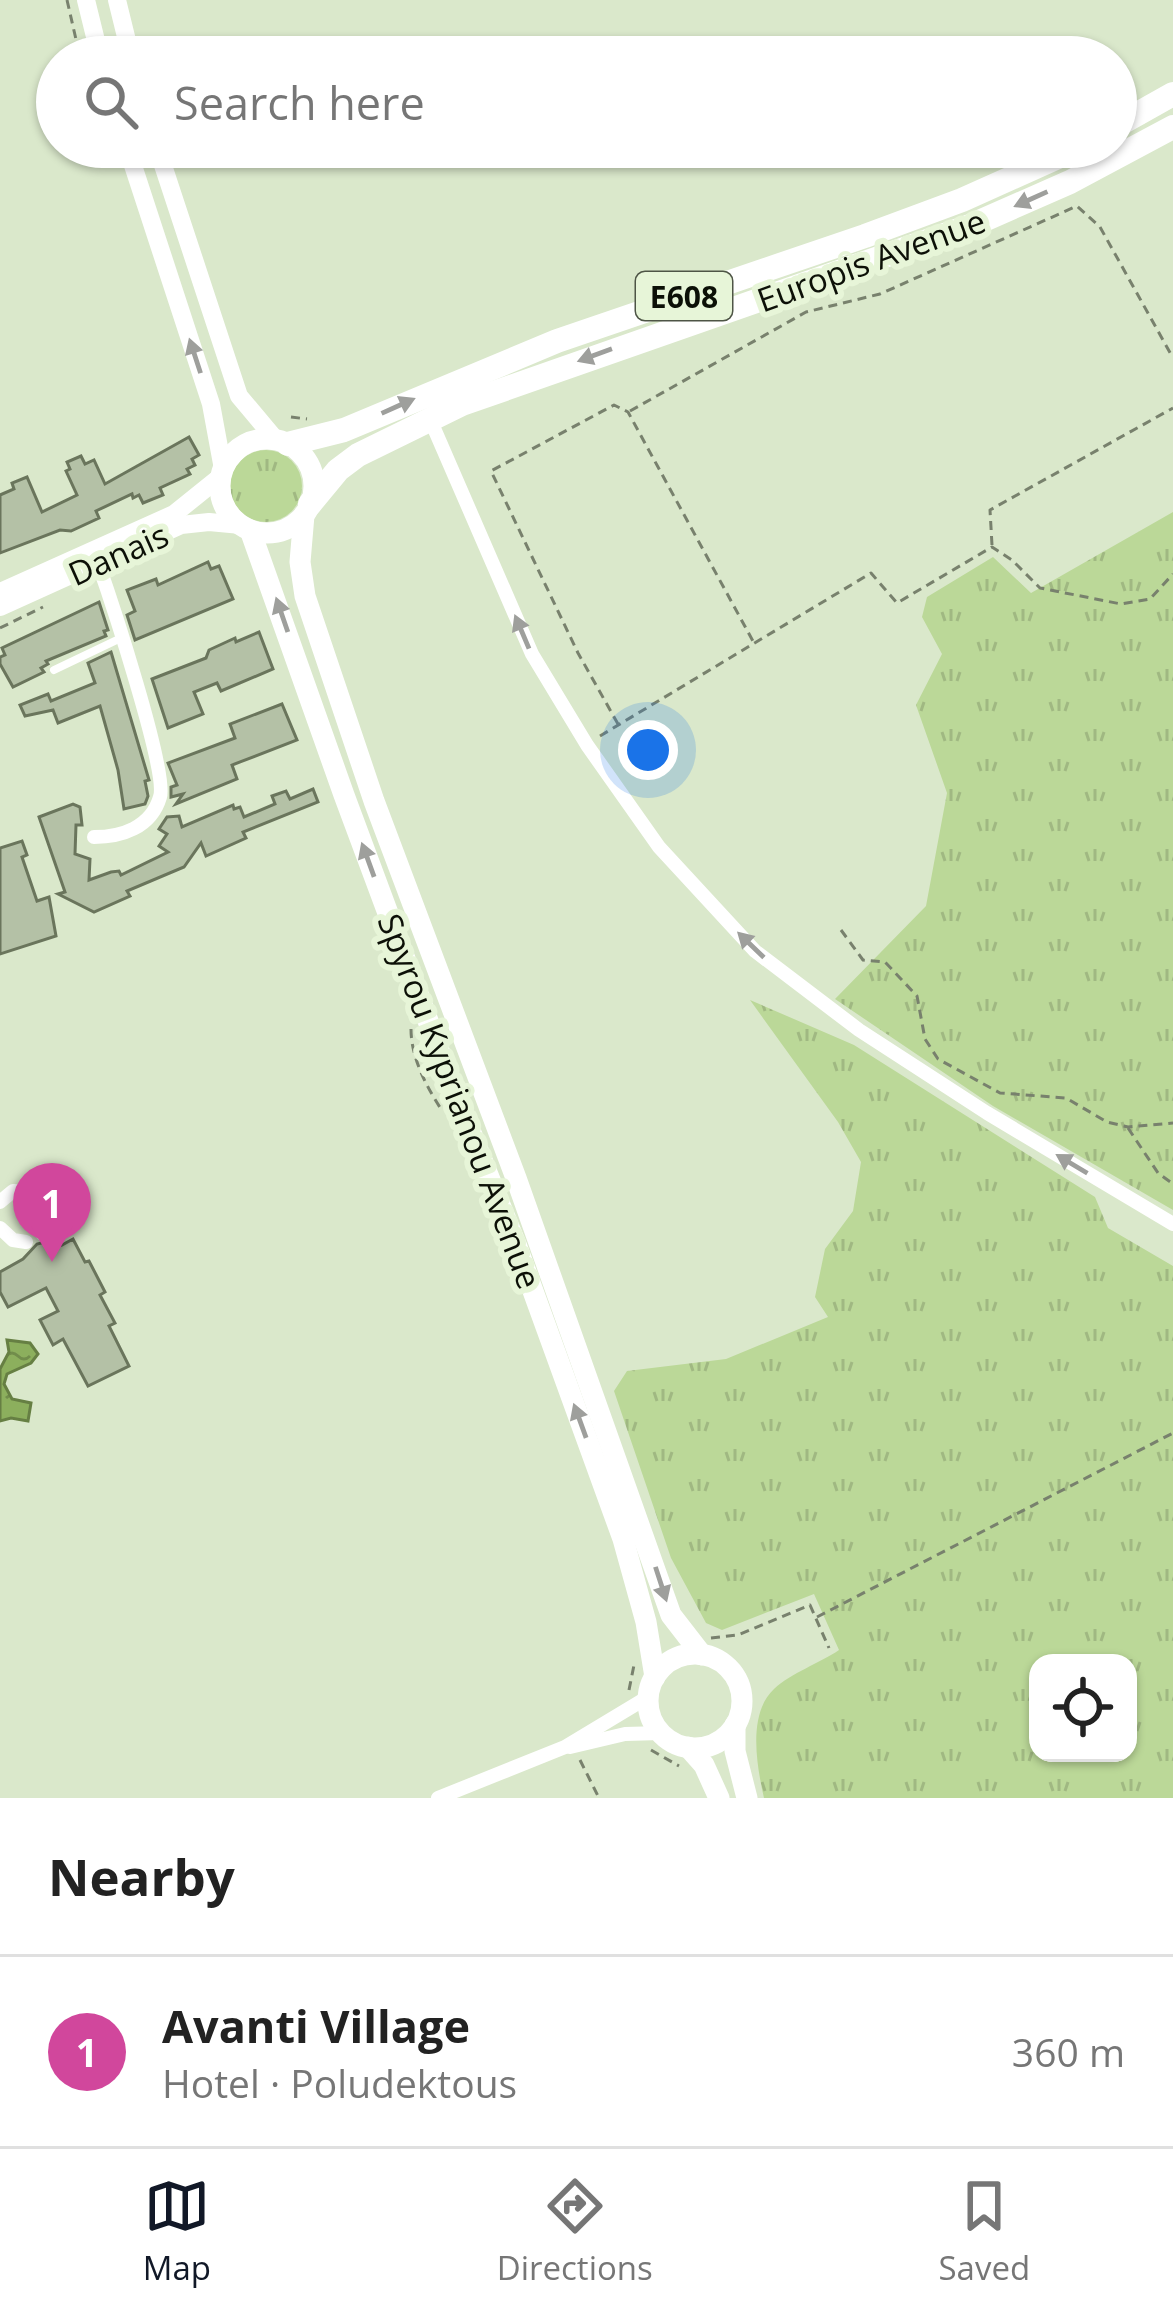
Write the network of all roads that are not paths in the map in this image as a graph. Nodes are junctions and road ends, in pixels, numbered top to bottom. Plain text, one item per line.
1 (86, 0) edge
2 (117, 0) edge
3 (95, 36) edge
4 (126, 36) edge
5 (1173, 94) edge
6 (1137, 114) edge
7 (1173, 127) edge
8 (1137, 146) edge
9 (134, 168) edge
10 (164, 168) edge
11 (1033, 168) edge
12 (1096, 168) edge
13 (430, 419) junction
14 (282, 442) junction
15 (221, 473) junction
16 (307, 510) junction
17 (246, 528) junction
18 (98, 562) junction
19 (0, 592) edge
20 (0, 607) edge
21 (122, 638) junction
22 (54, 670) dead end
23 (94, 837) dead end
24 (0, 1202) edge
25 (1173, 1224) edge
26 (0, 1228) edge
27 (42, 1234) dead end
28 (26, 1241) dead end
29 (704, 1646) junction
30 (643, 1690) junction
31 (735, 1724) junction
32 (652, 1740) junction
33 (565, 1748) junction
34 (686, 1757) junction
35 (438, 1798) edge
36 (719, 1798) edge
37 (747, 1798) edge

1 - 3 main road
2 - 4 main road
5 - 6 highway
7 -> 8 highway, Europis Avenue / E608
15 -> 9 main road
10 - 14 main road
14 -> 11 highway, Europis Avenue / E608
12 -> 13 highway, Europis Avenue / E608
13 - 16 highway, Europis Avenue / E608
25 -> 13 street
14 - 15 main road
14 - 16 main road
15 - 17 main road
15 - 19 main road, Danais
16 - 17 main road
16 -> 29 main road, Spyrou Kyprianou Avenue
17 - 18 main road, Danais
30 -> 17 main road, Spyrou Kyprianou Avenue
18 - 20 main road, Danais
18 - 21 street
21 - 22 lane
21 - 23 street
24 - 27 street
26 - 28 street
29 - 30 main road
29 - 31 main road, Spyrou Kyprianou Avenue
30 - 32 main road, Spyrou Kyprianou Avenue
30 - 33 street
31 - 34 main road
31 - 37 main road
32 - 33 street
32 - 34 main road
33 - 35 street
34 - 36 main road

